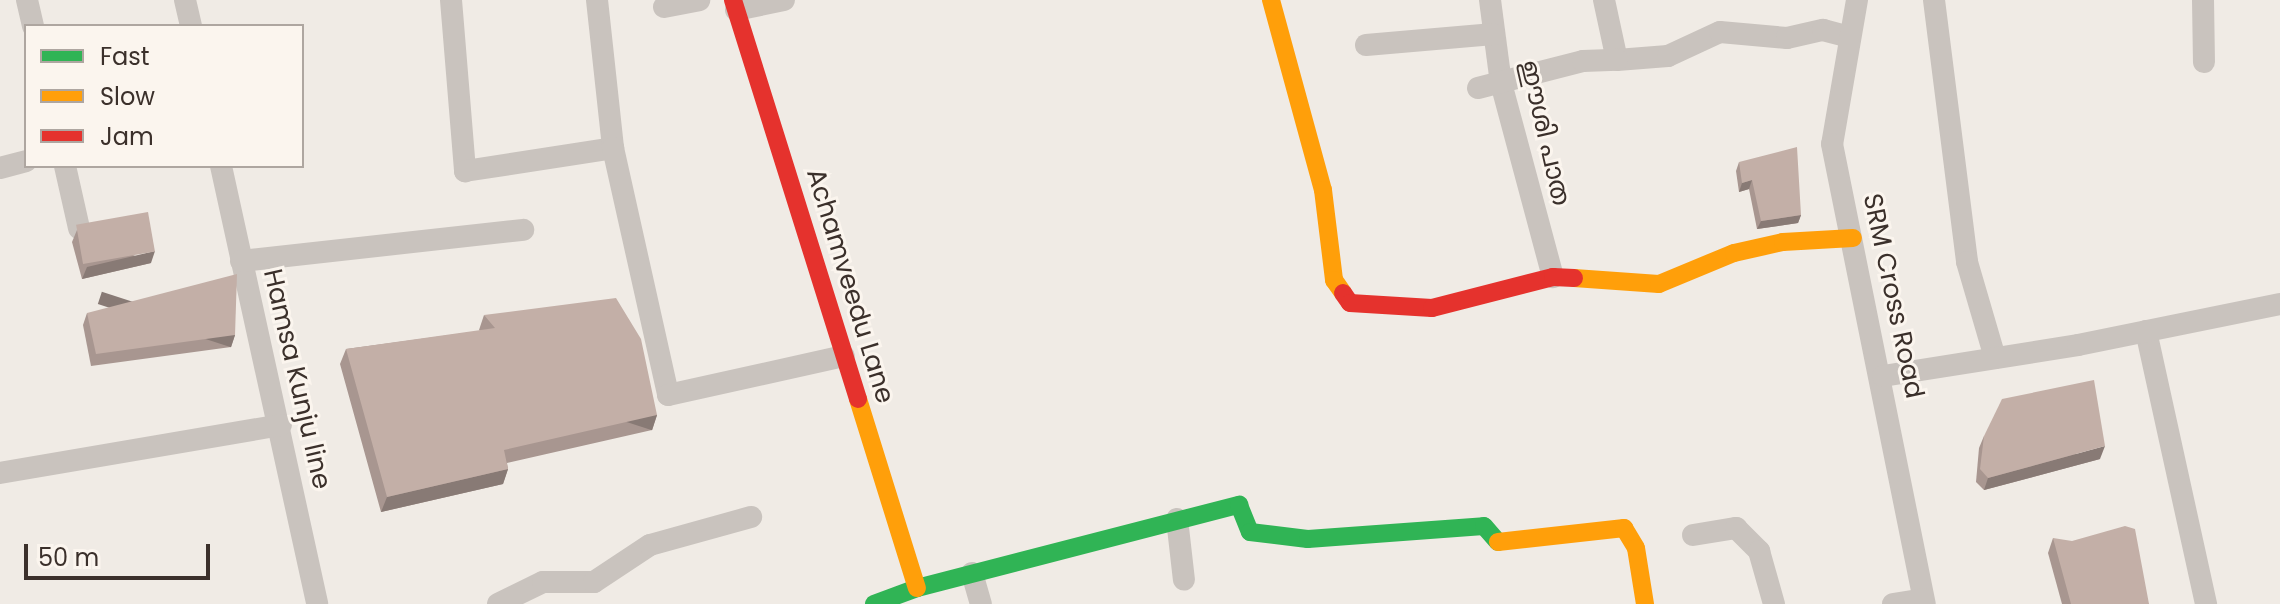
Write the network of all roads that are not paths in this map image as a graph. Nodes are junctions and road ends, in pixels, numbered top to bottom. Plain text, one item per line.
1 (27, 0) edge
2 (185, 0) edge
3 (451, 0) edge
4 (597, 0) edge
5 (699, 0) edge
6 (784, 0) edge
7 (1271, 0) edge
8 (1490, 0) edge
9 (1604, 0) edge
10 (1857, 0) edge
11 (1934, 0) edge
12 (2203, 0) edge
13 (734, 5) edge
14 (664, 7) dead end
15 (33, 24) edge
16 (191, 24) edge
17 (1494, 34) junction
18 (1850, 37) junction
19 (1366, 45) dead end
20 (1617, 60) junction
21 (2204, 62) dead end
22 (1501, 83) junction
23 (1478, 88) dead end
24 (613, 148) junction
25 (24, 162) edge
26 (0, 168) edge
27 (65, 168) edge
28 (221, 168) edge
29 (79, 228) edge
30 (523, 230) dead end
31 (1853, 238) junction
32 (241, 261) junction
33 (1553, 277) junction
34 (2280, 304) edge
35 (2146, 331) junction
36 (844, 356) junction
37 (1995, 358) junction
38 (1883, 376) junction
39 (281, 425) junction
40 (0, 473) edge
41 (751, 517) dead end
42 (1177, 519) junction
43 (1693, 535) dead end
44 (972, 573) junction
45 (1184, 580) dead end
46 (917, 588) junction
47 (1924, 602) edge
48 (317, 604) edge
49 (498, 604) edge
50 (874, 604) edge
51 (981, 604) edge
52 (1645, 604) edge
53 (1774, 604) edge
54 (1893, 604) edge
55 (2206, 604) edge

1 - 15 street
2 - 16 street
3 - 24 street
4 - 24 street
5 - 14 street
6 - 13 street
7 - 33 street
8 - 17 street, ഈശി പാത
9 - 20 street
10 - 18 street, SRM Cross Road
11 - 37 street
12 - 21 street
13 - 36 street, Achamveedu Lane
17 - 19 street
17 - 22 street, ഈശി പാത
18 - 20 street
18 - 31 street, SRM Cross Road
20 - 22 street
22 - 23 street
22 - 33 street, ഈശി പാത
24 - 36 street
25 - 26 street
27 - 29 street
28 - 32 street, Hamsa Kunju line
30 - 32 street
31 - 33 street
31 - 38 street, SRM Cross Road
32 - 39 street, Hamsa Kunju line
34 - 35 street
35 - 37 street
35 - 55 street
36 - 46 street, Achamveedu Lane
37 - 38 street
38 - 47 street, SRM Cross Road
39 - 40 street
39 - 48 street, Hamsa Kunju line
41 - 49 street
42 - 44 street
42 - 45 street
42 - 52 street
43 - 53 street
44 - 46 street
44 - 51 street
46 - 50 street
47 - 54 street

